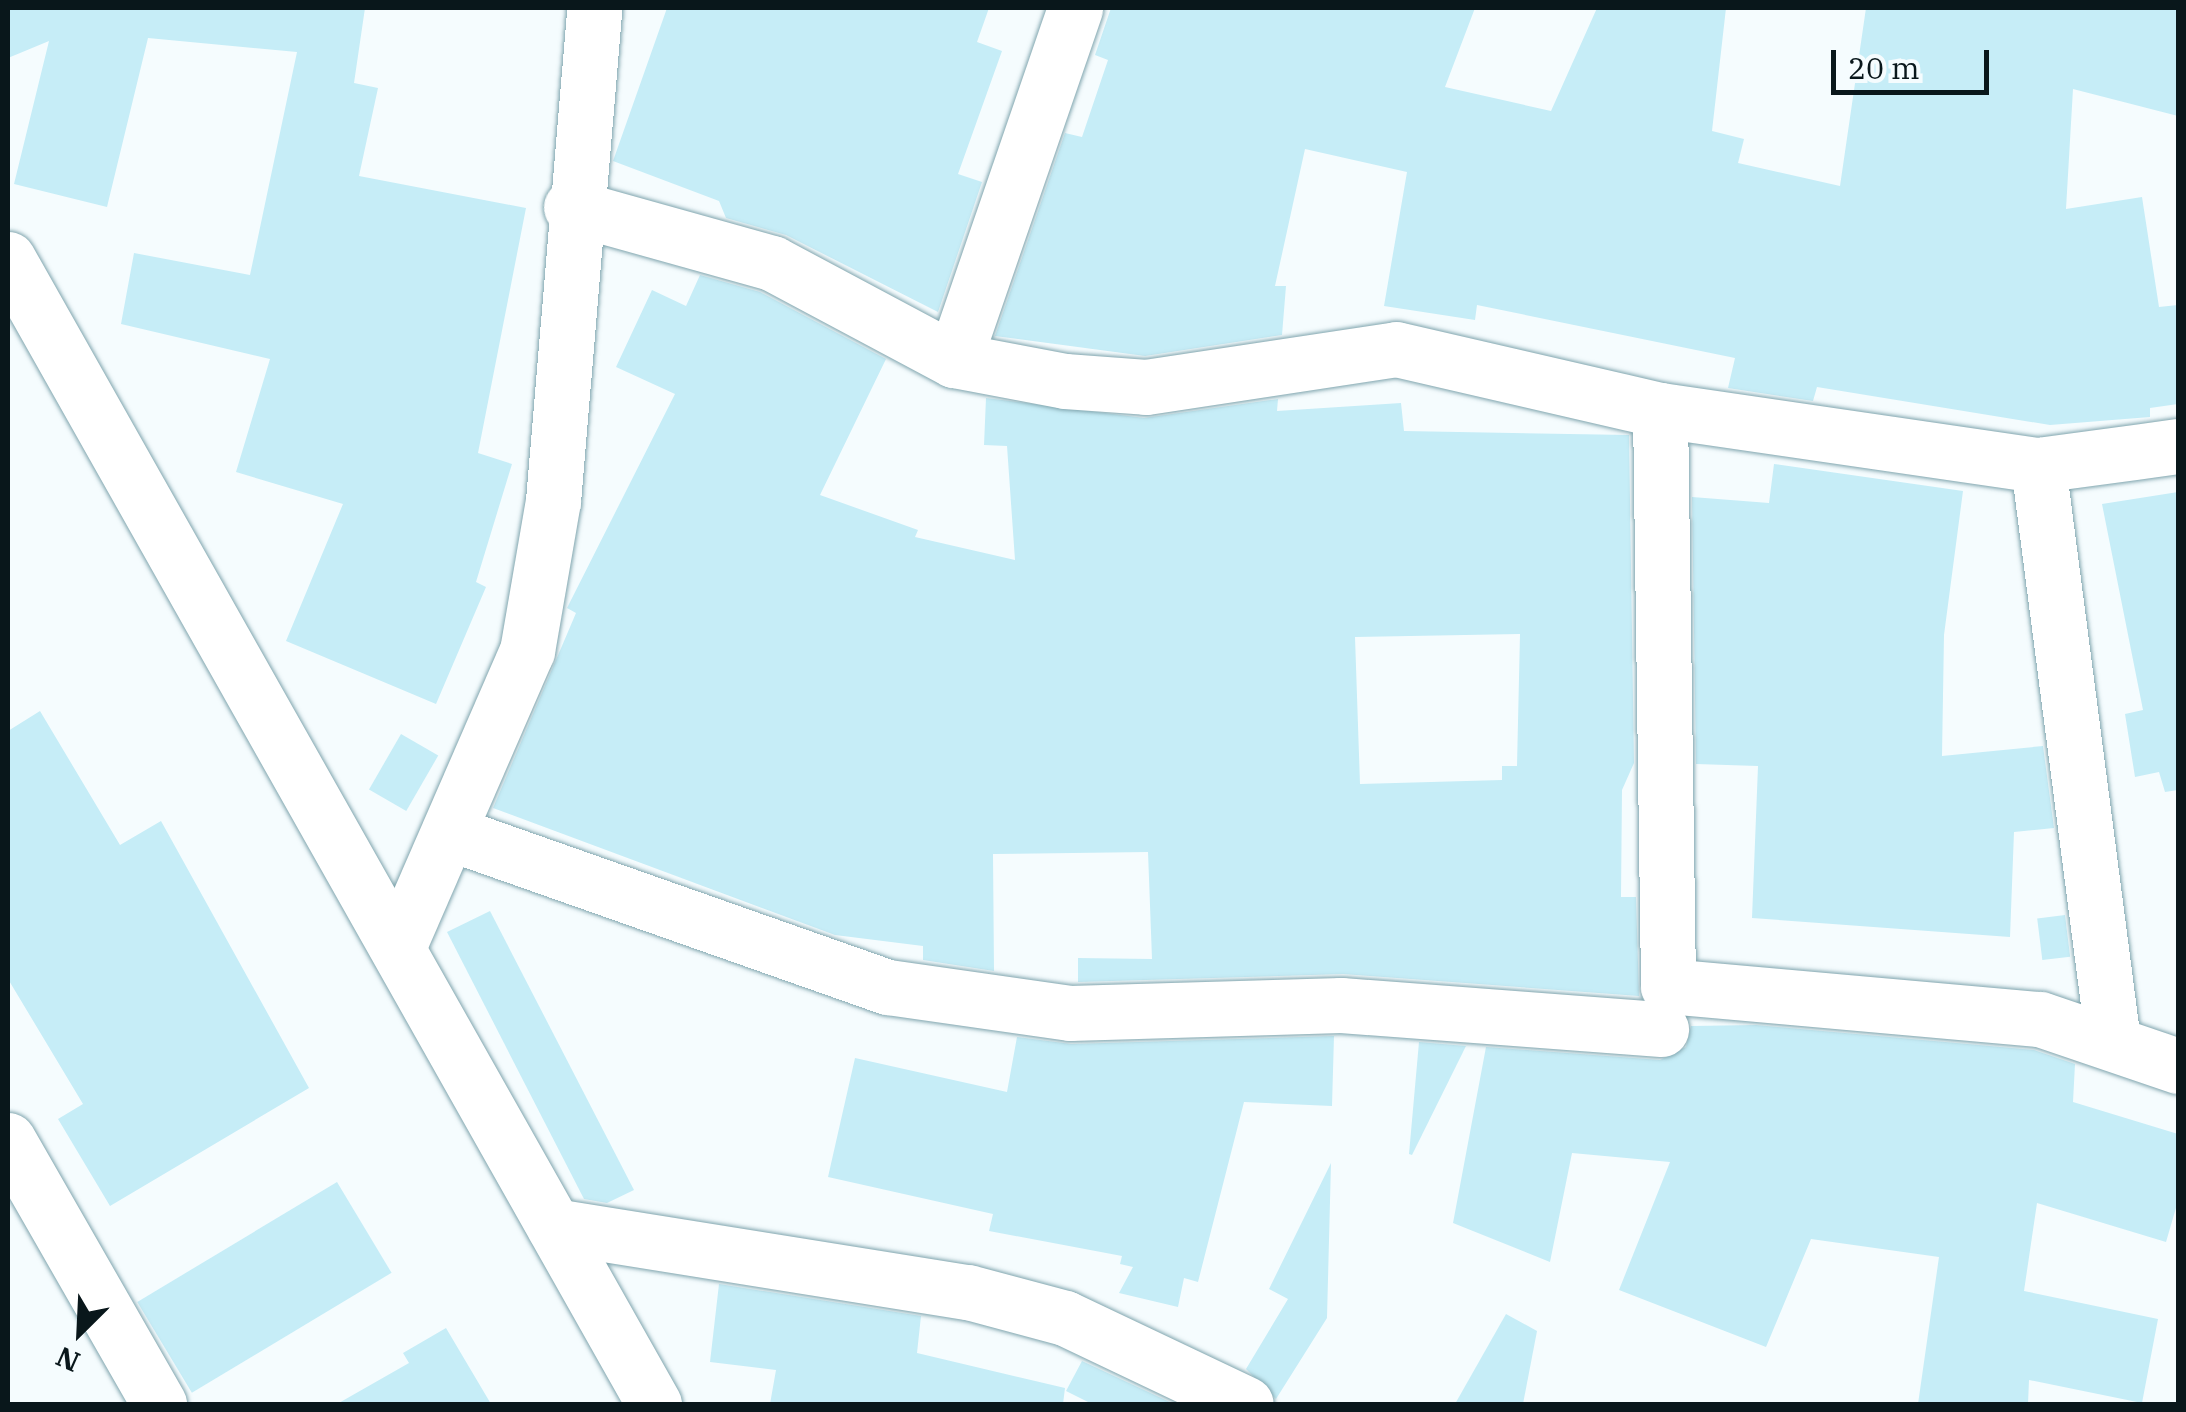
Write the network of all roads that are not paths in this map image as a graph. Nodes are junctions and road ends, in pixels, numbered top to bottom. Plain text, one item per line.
1 (594, 8) edge
2 (1075, 8) edge
3 (570, 207) junction
4 (8, 259) edge
5 (954, 360) junction
6 (1660, 410) junction
7 (2178, 446) edge
8 (2038, 465) junction
9 (450, 833) junction
10 (399, 945) junction
11 (1660, 1029) dead end
12 (2113, 1042) junction
13 (2178, 1066) edge
14 (8, 1140) edge
15 (554, 1226) junction
16 (160, 1404) edge
17 (654, 1404) edge
18 (1246, 1404) edge

1 - 3 street
2 - 5 street
3 - 5 street
3 - 9 street
4 - 10 street
5 - 6 street
6 - 8 street
6 - 12 street
7 - 8 street
8 - 12 street
9 - 10 street
9 - 11 street
10 - 15 street
12 - 13 street
14 - 16 street
15 - 17 street
15 - 18 street

